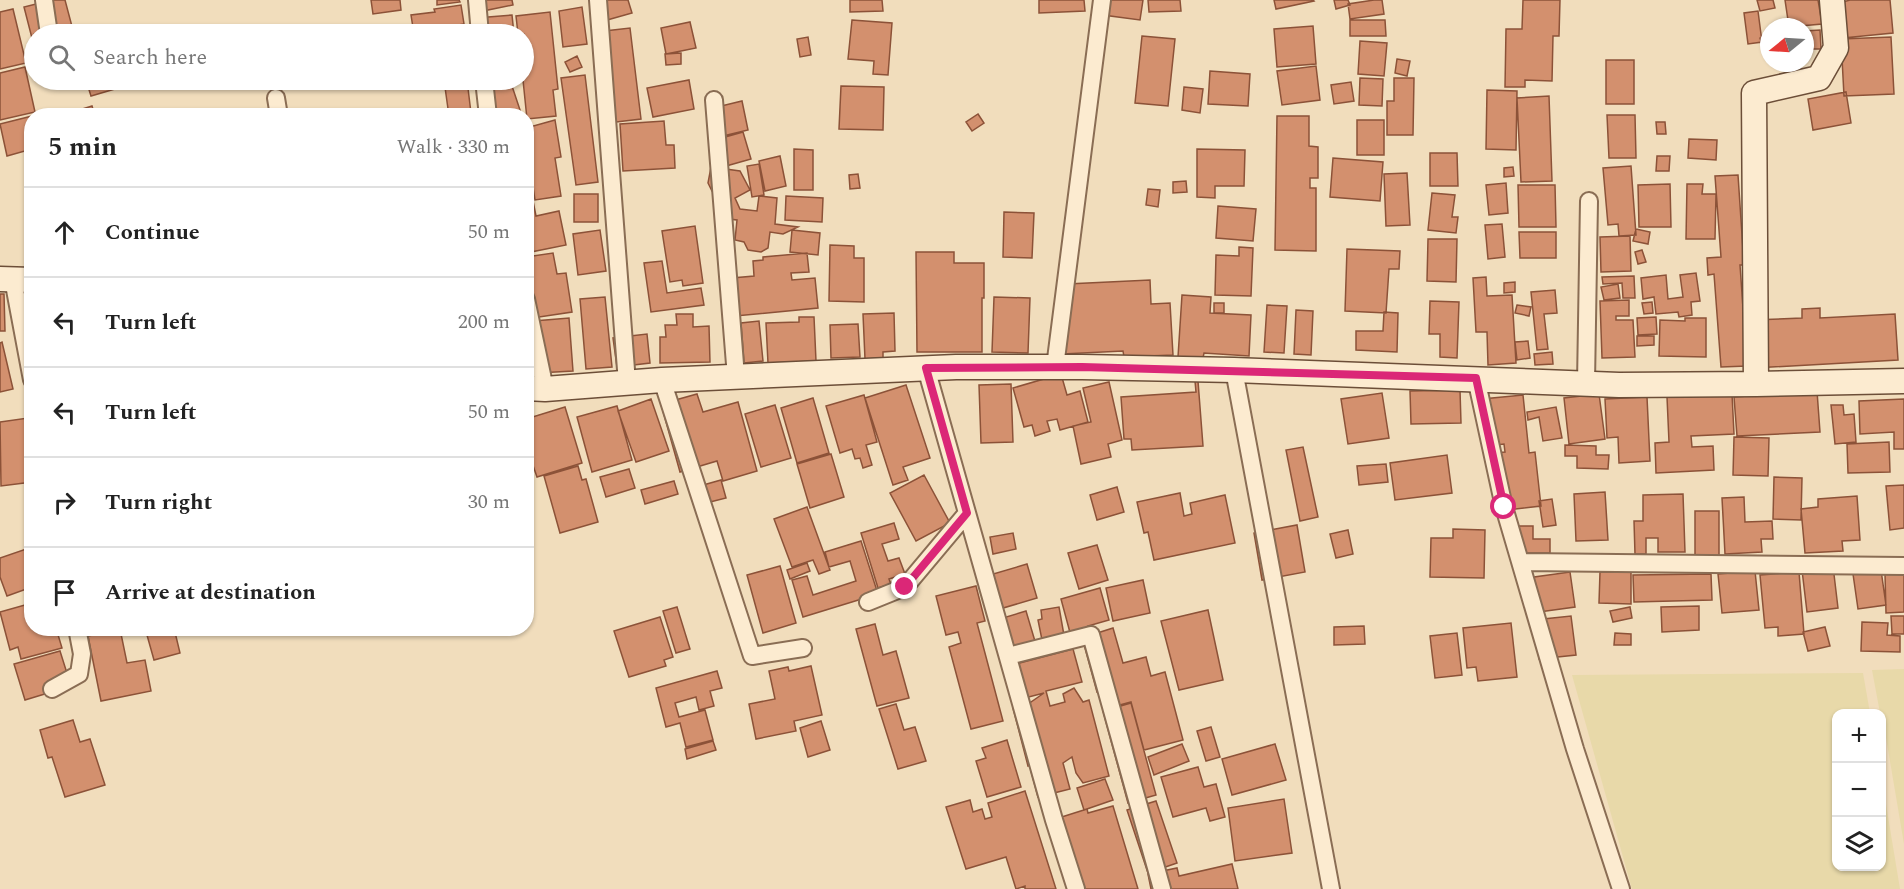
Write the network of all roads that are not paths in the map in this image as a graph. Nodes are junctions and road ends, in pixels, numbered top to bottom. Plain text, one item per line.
1 (44, 0) edge
2 (477, 0) edge
3 (598, 0) edge
4 (1102, 0) edge
5 (1832, 0) edge
6 (48, 24) edge
7 (479, 24) edge
8 (485, 90) edge
9 (276, 98) dead end
10 (714, 100) dead end
11 (278, 108) edge
12 (487, 108) edge
13 (1589, 201) dead end
14 (15, 279) edge
15 (24, 332) edge
16 (1055, 366) junction
17 (926, 368) junction
18 (1234, 370) junction
19 (534, 371) edge
20 (736, 377) junction
21 (1476, 378) junction
22 (662, 380) junction
23 (1904, 381) edge
24 (627, 383) junction
25 (1586, 383) junction
26 (1756, 384) junction
27 (536, 389) edge
28 (967, 513) junction
29 (1521, 562) junction
30 (1904, 566) edge
31 (868, 602) dead end
32 (79, 636) edge
33 (803, 648) dead end
34 (1008, 656) junction
35 (52, 689) dead end
36 (1076, 889) edge
37 (1162, 889) edge
38 (1330, 889) edge
39 (1621, 889) edge

1 - 6 street
2 - 7 street
3 - 24 street
4 - 16 street
5 - 26 street
8 - 12 street
9 - 11 street
10 - 20 street
13 - 25 street
14 - 15 street
16 - 17 street
16 - 18 street
17 - 20 street
17 - 28 street
18 - 21 street
18 - 38 street
19 - 27 street
20 - 22 street
21 - 25 street
21 - 29 street
22 - 24 street
22 - 33 street
23 - 26 street
24 - 27 street
25 - 26 street
28 - 31 street
28 - 34 street
29 - 30 street
29 - 39 street
32 - 35 street
34 - 36 street
34 - 37 street

